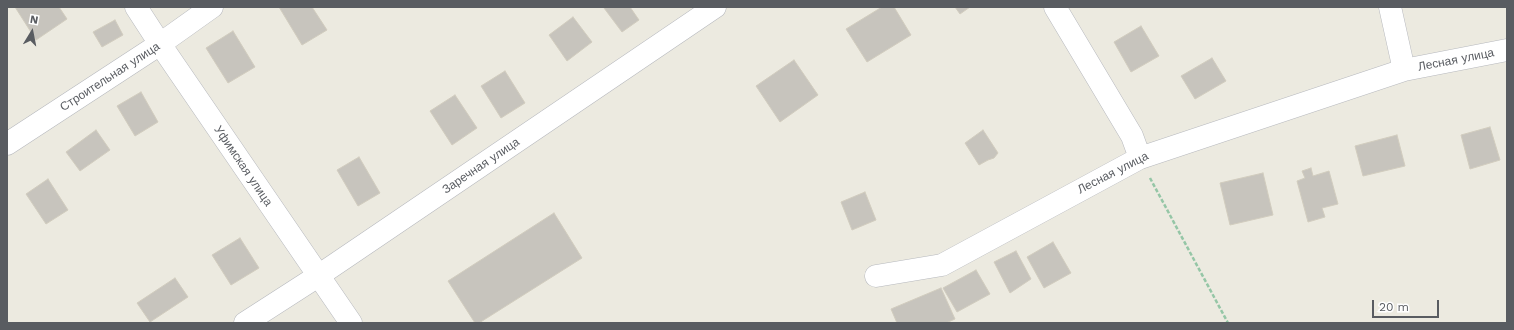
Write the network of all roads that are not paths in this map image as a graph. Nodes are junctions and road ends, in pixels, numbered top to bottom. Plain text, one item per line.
1 (136, 7) edge
2 (212, 7) edge
3 (715, 7) edge
4 (1055, 7) edge
5 (1390, 7) edge
6 (160, 44) junction
7 (1507, 50) edge
8 (1404, 70) junction
9 (7, 144) edge
10 (1140, 158) junction
11 (318, 276) junction
12 (876, 276) dead end
13 (245, 323) edge
14 (351, 323) edge

1 - 6 street, Уфимская улица
2 - 6 street, Строительная улица
3 - 11 street, Заречная улица
4 - 10 street
5 - 8 street, Лесная улица
6 - 9 street, Строительная улица
6 - 11 street, Уфимская улица
7 - 8 street, Лесная улица
8 - 10 street, Лесная улица
10 - 12 street, Лесная улица
11 - 13 street, Заречная улица
11 - 14 street, Уфимская улица

